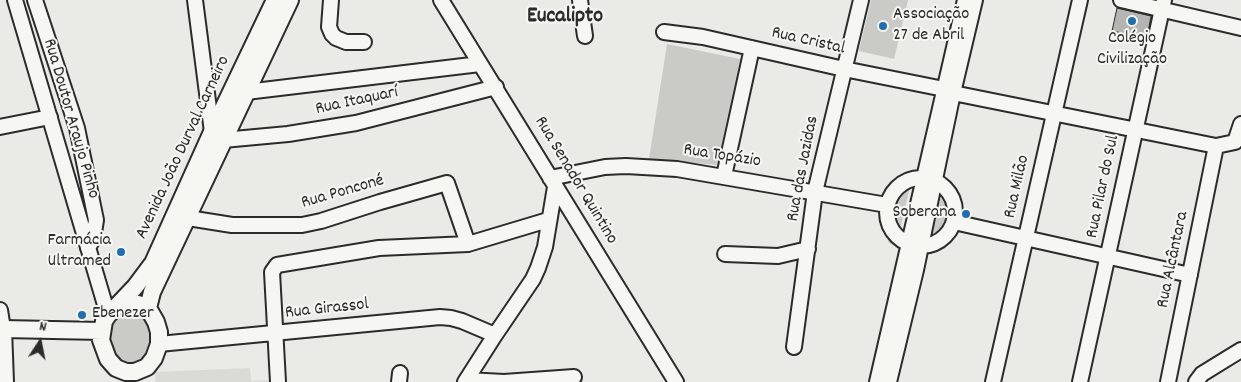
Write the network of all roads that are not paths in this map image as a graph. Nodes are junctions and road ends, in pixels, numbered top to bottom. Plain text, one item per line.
1 (15, 0) edge
2 (35, 0) edge
3 (195, 0) edge
4 (275, 0) edge
5 (290, 0) edge
6 (331, 0) edge
7 (441, 0) edge
8 (580, 0) edge
9 (861, 0) edge
10 (965, 0) edge
11 (975, 0) edge
12 (1080, 0) edge
13 (1121, 0) edge
14 (1163, 5) edge
15 (1241, 28) edge
16 (664, 32) dead end
17 (585, 36) dead end
18 (364, 42) dead end
19 (752, 48) junction
20 (480, 64) junction
21 (844, 69) junction
22 (496, 87) junction
23 (949, 91) junction
24 (246, 92) junction
25 (1055, 113) junction
26 (50, 117) junction
27 (1241, 124) edge
28 (0, 127) edge
29 (77, 128) junction
30 (1135, 130) junction
31 (54, 131) junction
32 (218, 136) junction
33 (1216, 146) junction
34 (724, 176) junction
35 (929, 179) junction
36 (553, 182) junction
37 (815, 192) junction
38 (887, 206) junction
39 (188, 218) junction
40 (548, 220) junction
41 (954, 222) junction
42 (1026, 238) junction
43 (468, 244) junction
44 (915, 245) junction
45 (88, 248) junction
46 (808, 249) junction
47 (725, 254) dead end
48 (1108, 257) junction
49 (1190, 275) junction
50 (148, 308) junction
51 (0, 310) edge
52 (112, 310) junction
53 (897, 324) junction
54 (1, 329) edge
55 (102, 331) junction
56 (276, 334) junction
57 (495, 335) junction
58 (159, 344) junction
59 (794, 347) dead end
60 (1241, 350) edge
61 (1241, 360) edge
62 (130, 377) edge
63 (574, 377) dead end
64 (1202, 380) edge
65 (466, 381) edge
66 (5, 382) edge
67 (278, 382) edge
68 (676, 382) edge
69 (877, 382) edge
70 (889, 382) edge
71 (993, 382) edge
72 (1080, 382) edge
73 (1168, 382) edge

1 - 26 street, Rua Doutor Araujo Pinho
2 - 29 street, Rua Doutor Araujo Pinho
3 - 32 street
4 - 32 main road, Avenida João Durval Carneiro
5 - 24 main road, Avenida João Durval Carneiro
6 - 18 street
7 - 20 street, Rua Senador Quintino
8 - 17 street
9 - 21 street, Rua das Jazidas
10 - 23 street
11 - 23 street
12 - 25 street, Rua Milão
13 - 14 street
14 - 15 street
14 - 30 street, Rua Pilar do Sul
16 - 19 street, Rua Cristal
19 - 21 street, Rua Cristal
19 - 34 street
20 - 22 street, Rua Senador Quintino
20 - 24 street
21 - 23 street, Rua Cristal
21 - 37 street, Rua das Jazidas
22 - 32 street, Rua Itaquarí
22 - 36 street, Rua Senador Quintino
23 - 25 street, Rua Cristal
23 - 35 street
24 - 32 main road, Avenida João Durval Carneiro
25 - 30 street, Rua Cristal
25 - 42 street, Rua Milão
26 - 28 street
26 - 31 street, Rua Doutor Araujo Pinho
27 - 33 street
29 - 31 street
29 - 45 street, Rua Doutor Araujo Pinho
30 - 33 street, Rua Cristal
30 - 48 street, Rua Pilar do Sul
31 - 45 street, Rua Doutor Araujo Pinho
32 - 39 main road, Avenida João Durval Carneiro
32 - 52 main road, Avenida João Durval Carneiro
33 - 49 street, Rua Alcântara
34 - 36 street, Rua Topázio
34 - 37 street, Rua Topázio
35 - 38 street
35 - 41 street
35 - 44 street
36 - 40 street
36 - 68 street, Rua Senador Quintino
37 - 38 street, Rua Topázio
37 - 46 street, Rua das Jazidas
38 - 44 street
39 - 43 street, Rua Ponconé
39 - 50 main road, Avenida João Durval Carneiro
40 - 43 street
40 - 57 street
41 - 42 street
41 - 44 street
42 - 48 street
42 - 71 street, Rua Milão
43 - 56 street
44 - 53 street
45 - 52 street, Rua Doutor Araujo Pinho
46 - 47 street
46 - 59 street, Rua das Jazidas
48 - 49 street
48 - 72 street, Rua Pilar do Sul
49 - 73 street, Rua Alcântara
50 - 52 main road
50 - 58 main road
51 - 54 street
52 - 55 main road
53 - 69 street
53 - 70 street
54 - 55 main road
54 - 66 main road
55 - 62 main road
56 - 57 street, Rua Girassol
56 - 58 street, Rua Girassol
56 - 67 street
57 - 65 street
58 - 62 main road
60 - 64 street
61 - 64 street
63 - 65 street

